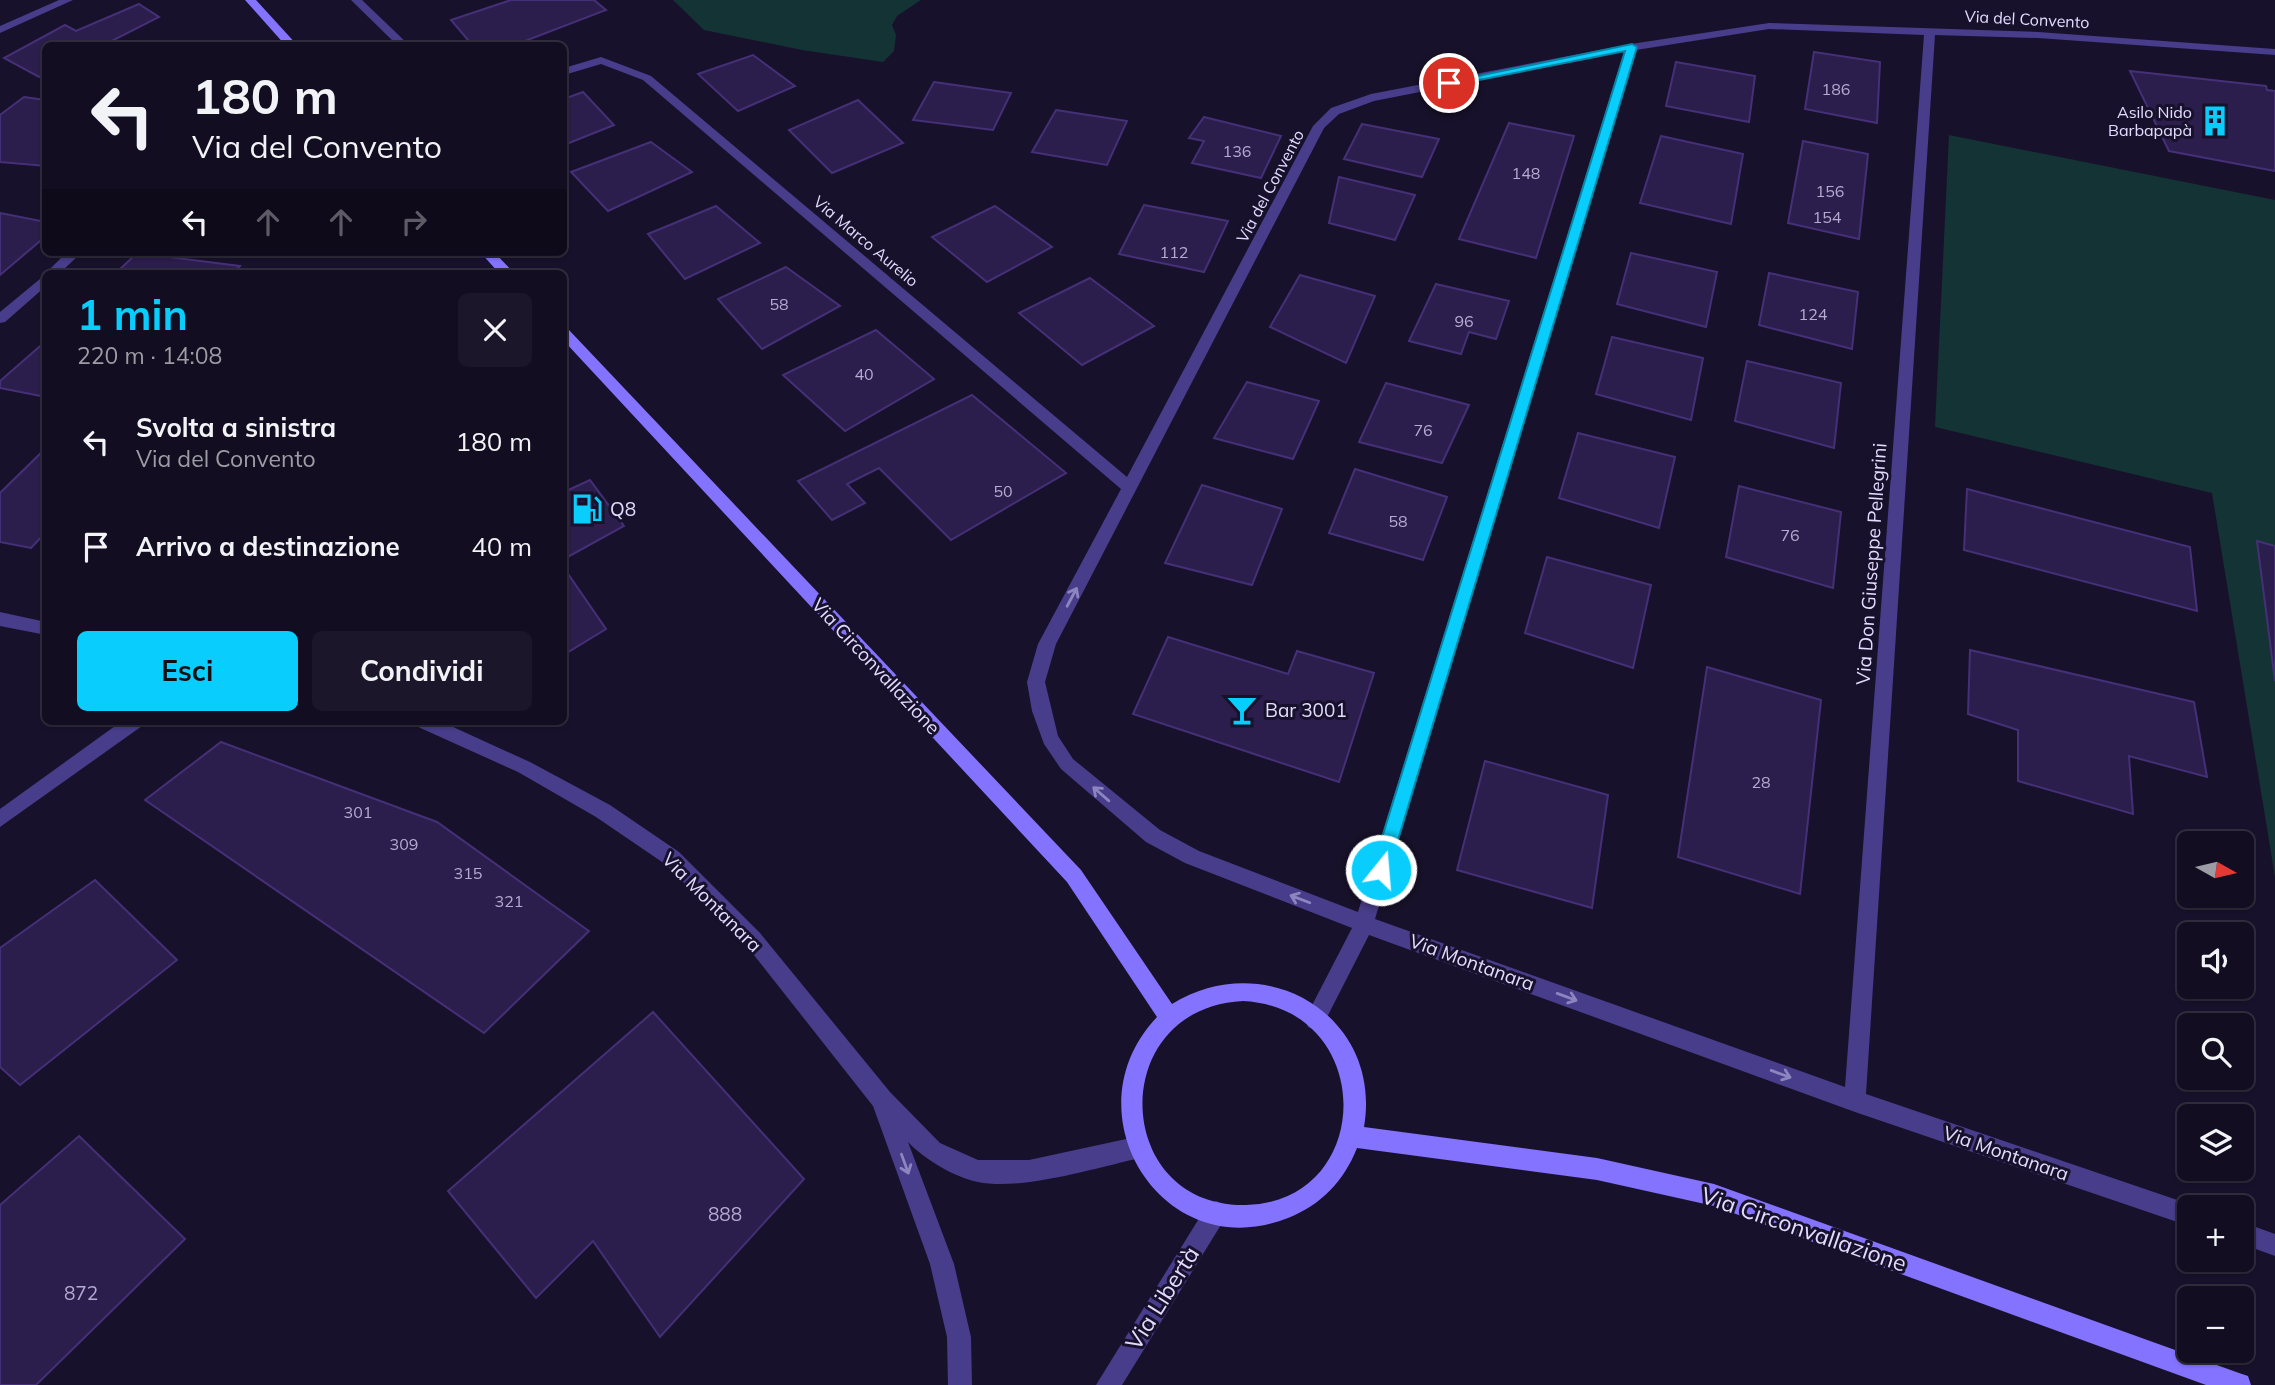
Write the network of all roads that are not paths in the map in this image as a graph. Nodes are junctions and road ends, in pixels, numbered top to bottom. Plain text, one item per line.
1 (68, 0) edge
2 (250, 0) edge
3 (356, 0) edge
4 (0, 30) edge
5 (1930, 30) junction
6 (289, 42) edge
7 (401, 42) edge
8 (1632, 47) junction
9 (2275, 52) edge
10 (567, 71) edge
11 (71, 256) edge
12 (491, 256) edge
13 (55, 270) edge
14 (504, 270) edge
15 (42, 281) edge
16 (0, 318) edge
17 (567, 336) edge
18 (1130, 488) junction
19 (0, 619) edge
20 (42, 628) edge
21 (130, 725) edge
22 (431, 725) edge
23 (0, 819) edge
24 (1364, 923) junction
25 (1168, 1016) junction
26 (1315, 1020) junction
27 (881, 1100) junction
28 (1855, 1101) junction
29 (1353, 1138) junction
30 (1140, 1147) junction
31 (1216, 1212) junction
32 (2177, 1212) edge
33 (2254, 1238) edge
34 (2275, 1245) edge
35 (960, 1385) edge
36 (1108, 1385) edge
37 (2239, 1385) edge

1 - 4 street
2 - 6 main road
3 - 7 street
5 - 8 street, Via del Convento
5 - 9 street, Via del Convento
5 - 28 street, Via Don Giuseppe Pellegrini
8 - 18 street, Via del Convento
8 - 24 street
10 - 18 street, Via Marco Aurelio
11 - 13 street
12 - 14 main road
15 - 16 street
17 - 25 main road, Via Circonvallazione
24 -> 18 street, Via Montanara
19 - 20 street
21 - 23 street
22 - 27 street, Via Montanara
24 - 26 street
24 -> 28 street, Via Montanara
25 - 26 main road
25 - 30 main road
26 - 29 main road
27 - 30 street, Via Montanara
27 -> 35 street, Via Montanara
28 - 32 street, Via Montanara
29 - 31 main road
29 - 37 main road, Via Circonvallazione
30 - 31 main road
31 - 36 street, Via Libertà
33 - 34 street

